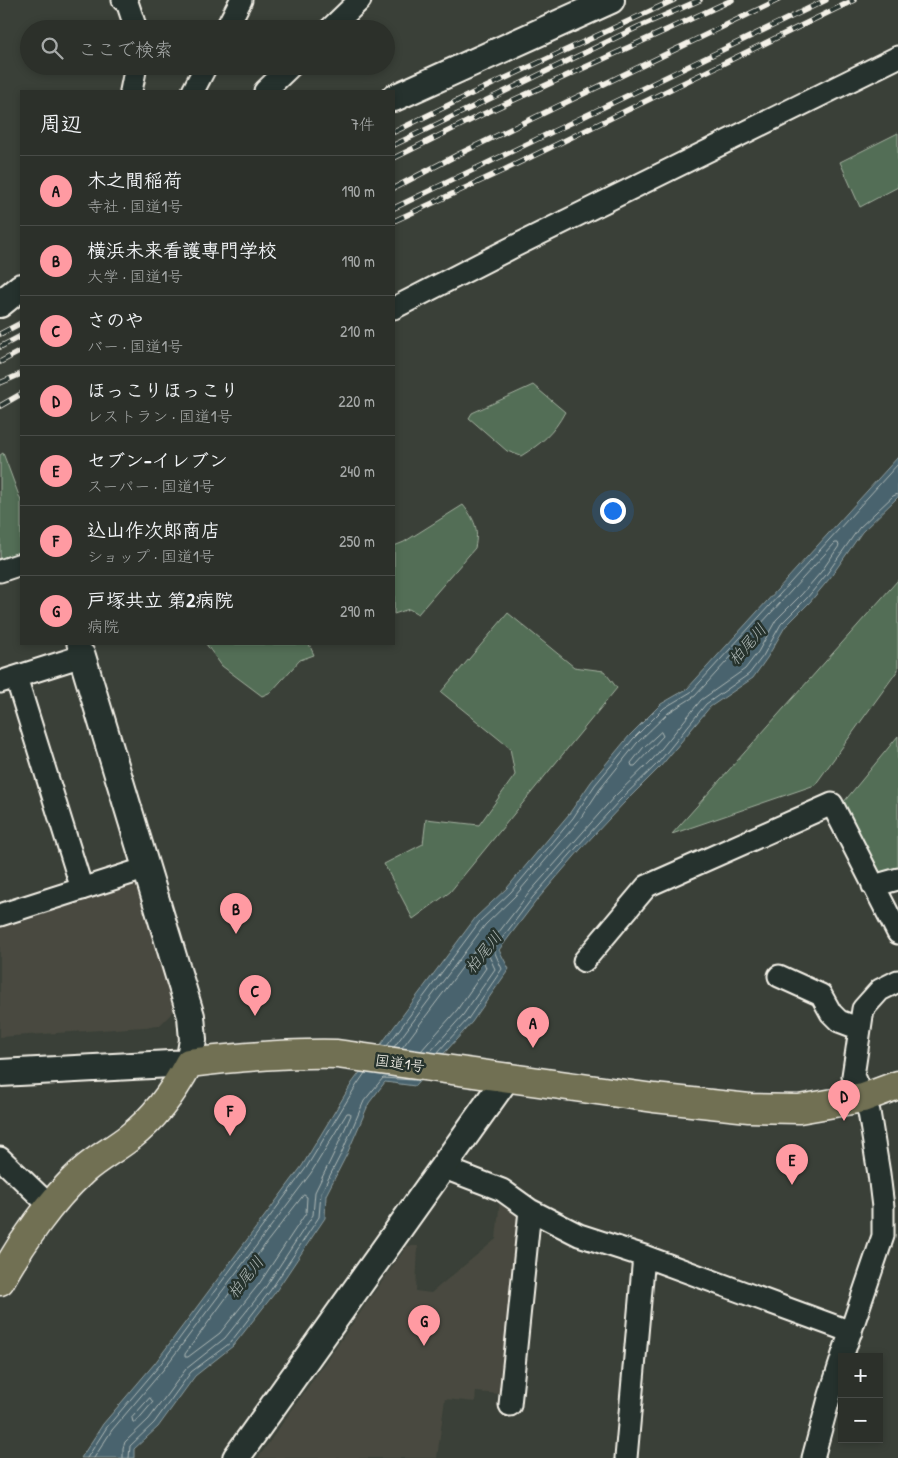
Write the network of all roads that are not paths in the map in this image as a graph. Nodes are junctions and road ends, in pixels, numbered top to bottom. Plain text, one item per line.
1 (123, 0) edge
2 (241, 0) edge
3 (360, 0) edge
4 (611, 0) edge
5 (133, 20) edge
6 (231, 20) edge
7 (339, 20) edge
8 (898, 58) edge
9 (134, 75) edge
10 (203, 75) edge
11 (282, 75) edge
12 (198, 89) edge
13 (131, 90) edge
14 (266, 90) edge
15 (395, 98) edge
16 (20, 288) edge
17 (0, 304) edge
18 (395, 307) edge
19 (20, 564) edge
20 (0, 571) edge
21 (80, 650) edge
22 (8, 679) edge
23 (147, 868) junction
24 (898, 879) edge
25 (873, 886) junction
26 (82, 889) junction
27 (1, 911) edge
28 (898, 933) edge
29 (584, 961) dead end
30 (779, 976) dead end
31 (898, 981) edge
32 (860, 1029) junction
33 (189, 1063) junction
34 (0, 1073) edge
35 (497, 1076) junction
36 (898, 1085) edge
37 (863, 1098) junction
38 (0, 1158) edge
39 (442, 1167) junction
40 (50, 1207) junction
41 (530, 1210) junction
42 (644, 1256) junction
43 (0, 1281) edge
44 (850, 1332) junction
45 (843, 1353) edge
46 (838, 1370) edge
47 (510, 1405) dead end
48 (236, 1458) edge
49 (626, 1458) edge
50 (813, 1458) edge

1 - 5 street
2 - 6 street
3 - 7 street
4 - 15 street
8 - 18 street
9 - 13 street
10 - 12 street
11 - 14 street
16 - 17 street
19 - 20 street
21 - 22 street
21 - 23 street
22 - 26 street
23 - 26 street
23 - 33 street
24 - 25 street
25 - 28 street
25 - 29 street
26 - 27 street
30 - 32 street
31 - 32 street
32 - 37 street
33 - 34 street
33 - 35 highway, 国道1号
33 - 40 highway
35 - 37 highway, 国道1号
35 - 39 street
36 - 37 highway, 国道1号
37 - 44 street
38 - 40 street
39 - 41 street
39 - 48 street
40 - 43 highway
41 - 42 street
41 - 47 street
42 - 44 street
42 - 49 street
44 - 45 street
46 - 50 street

